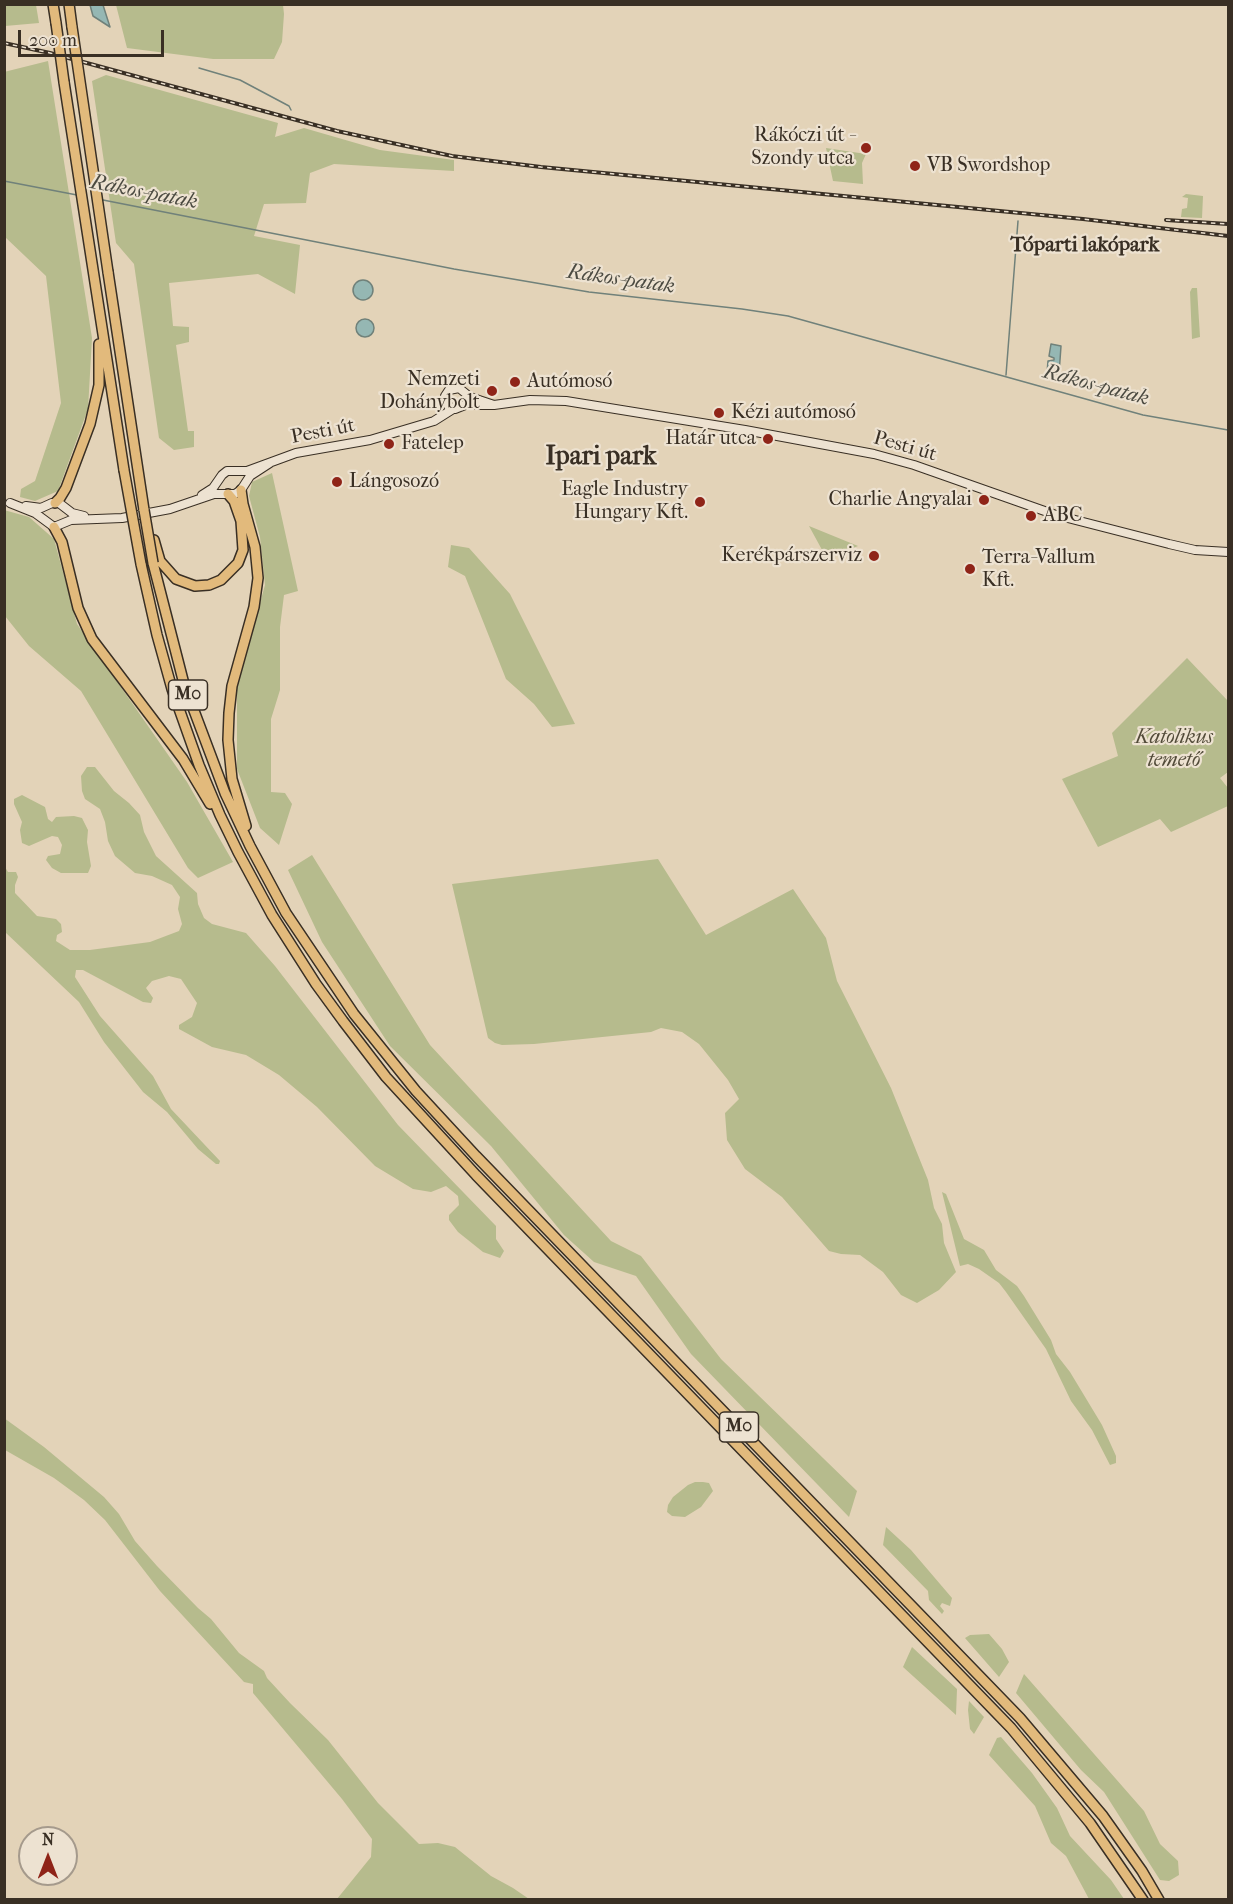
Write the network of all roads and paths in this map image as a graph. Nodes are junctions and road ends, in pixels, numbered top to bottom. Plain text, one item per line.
1 (53, 4) edge
2 (69, 4) edge
3 (98, 308) junction
4 (467, 395) junction
5 (465, 405) junction
6 (494, 405) junction
7 (449, 406) junction
8 (270, 463) junction
9 (237, 472) junction
10 (220, 480) junction
11 (242, 487) junction
12 (227, 494) junction
13 (198, 498) junction
14 (7, 502) edge
15 (51, 505) junction
16 (67, 510) junction
17 (144, 510) junction
18 (104, 519) junction
19 (44, 520) junction
20 (66, 521) junction
21 (54, 527) junction
22 (1228, 552) edge
23 (220, 815) junction
24 (250, 846) junction
25 (1143, 1899) edge
26 (1159, 1899) edge

1 - 3 highway, M0, bridge
2 - 17 highway, M0, bridge
3 - 15 highway
3 - 23 highway, M0, bridge
4 - 5 main road
4 - 6 main road, Pesti út
4 - 7 main road
5 - 6 main road, Pesti út
5 - 7 main road
6 - 22 main road, Pesti út
7 - 8 main road, Pesti út
8 - 9 main road
8 - 11 main road
9 - 10 main road
9 - 11 main road
10 - 12 main road
10 - 13 main road
11 - 12 main road
11 - 24 highway
12 - 13 main road
12 - 17 highway, bridge
13 - 18 main road
14 - 15 main road
14 - 19 main road
15 - 16 main road
15 - 19 main road
16 - 18 main road
16 - 20 main road
17 - 24 highway, M0, bridge
18 - 20 main road
19 - 21 main road
20 - 21 main road
21 - 23 highway
23 - 25 highway, M0
24 - 26 highway, M0

